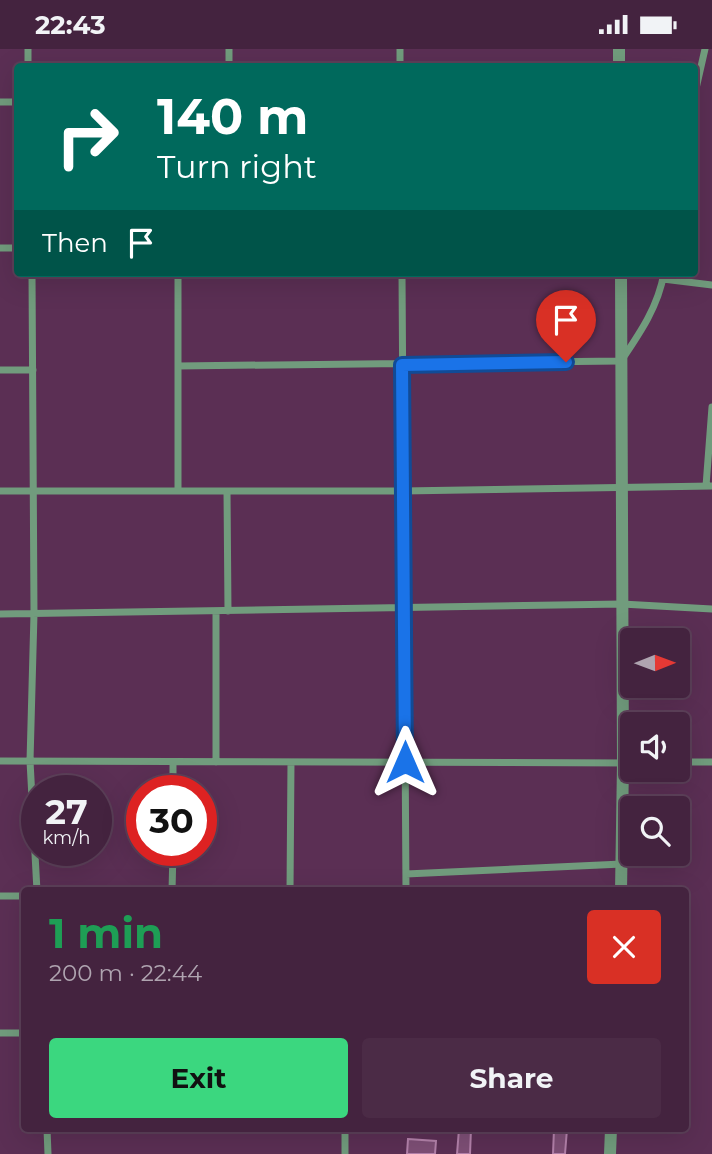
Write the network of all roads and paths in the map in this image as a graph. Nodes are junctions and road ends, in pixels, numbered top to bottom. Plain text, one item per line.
1 (705, 49) edge
2 (698, 80) edge
3 (32, 277) edge
4 (178, 277) edge
5 (402, 277) edge
6 (621, 277) edge
7 (664, 277) edge
8 (669, 277) edge
9 (712, 285) edge
10 (621, 361) junction
11 (402, 365) junction
12 (178, 366) junction
13 (0, 370) edge
14 (33, 370) junction
15 (712, 407) edge
16 (709, 486) edge
17 (622, 487) junction
18 (0, 491) edge
19 (33, 491) junction
20 (178, 491) junction
21 (227, 491) junction
22 (403, 491) junction
23 (622, 604) junction
24 (404, 608) junction
25 (712, 609) edge
26 (216, 611) junction
27 (228, 611) junction
28 (0, 614) edge
29 (34, 614) junction
30 (626, 712) edge
31 (0, 761) edge
32 (30, 761) junction
33 (173, 762) junction
34 (216, 762) junction
35 (291, 762) junction
36 (405, 762) junction
37 (690, 762) edge
38 (712, 762) edge
39 (620, 763) edge
40 (173, 775) edge
41 (620, 864) edge
42 (173, 866) edge
43 (622, 866) edge
44 (406, 874) junction
45 (37, 887) edge
46 (172, 887) edge
47 (290, 887) edge
48 (407, 887) edge
49 (621, 887) edge
50 (0, 896) edge
51 (21, 896) edge
52 (0, 1033) edge
53 (21, 1033) edge
54 (47, 1132) edge
55 (345, 1132) edge
56 (611, 1132) edge
57 (48, 1154) edge
58 (345, 1154) edge
59 (610, 1154) edge

1 - 2 street
3 - 14 street
4 - 12 street
5 - 11 street
6 - 10 street
7 - 10 street
8 - 9 street
10 - 11 street
10 - 17 street
11 - 12 street
11 - 22 street
12 - 20 street
13 - 14 street
14 - 19 street
15 - 16 street
16 - 17 street
17 - 22 street
17 - 23 street
18 - 19 street
19 - 20 street
19 - 29 street
20 - 21 street
21 - 22 street
21 - 27 street
22 - 24 street
23 - 24 street
23 - 25 street
23 - 30 street
24 - 27 street
24 - 36 street
26 - 27 street
26 - 29 street
26 - 34 street
28 - 29 street
29 - 32 street
31 - 32 street
32 - 33 street
32 - 45 street
33 - 34 street
33 - 40 street
34 - 35 street
35 - 36 street
35 - 47 street
36 - 39 street
36 - 44 street
37 - 38 street
41 - 44 street
42 - 46 street
43 - 49 street
44 - 48 street
50 - 51 street
52 - 53 street
54 - 57 street
55 - 58 street
56 - 59 street

